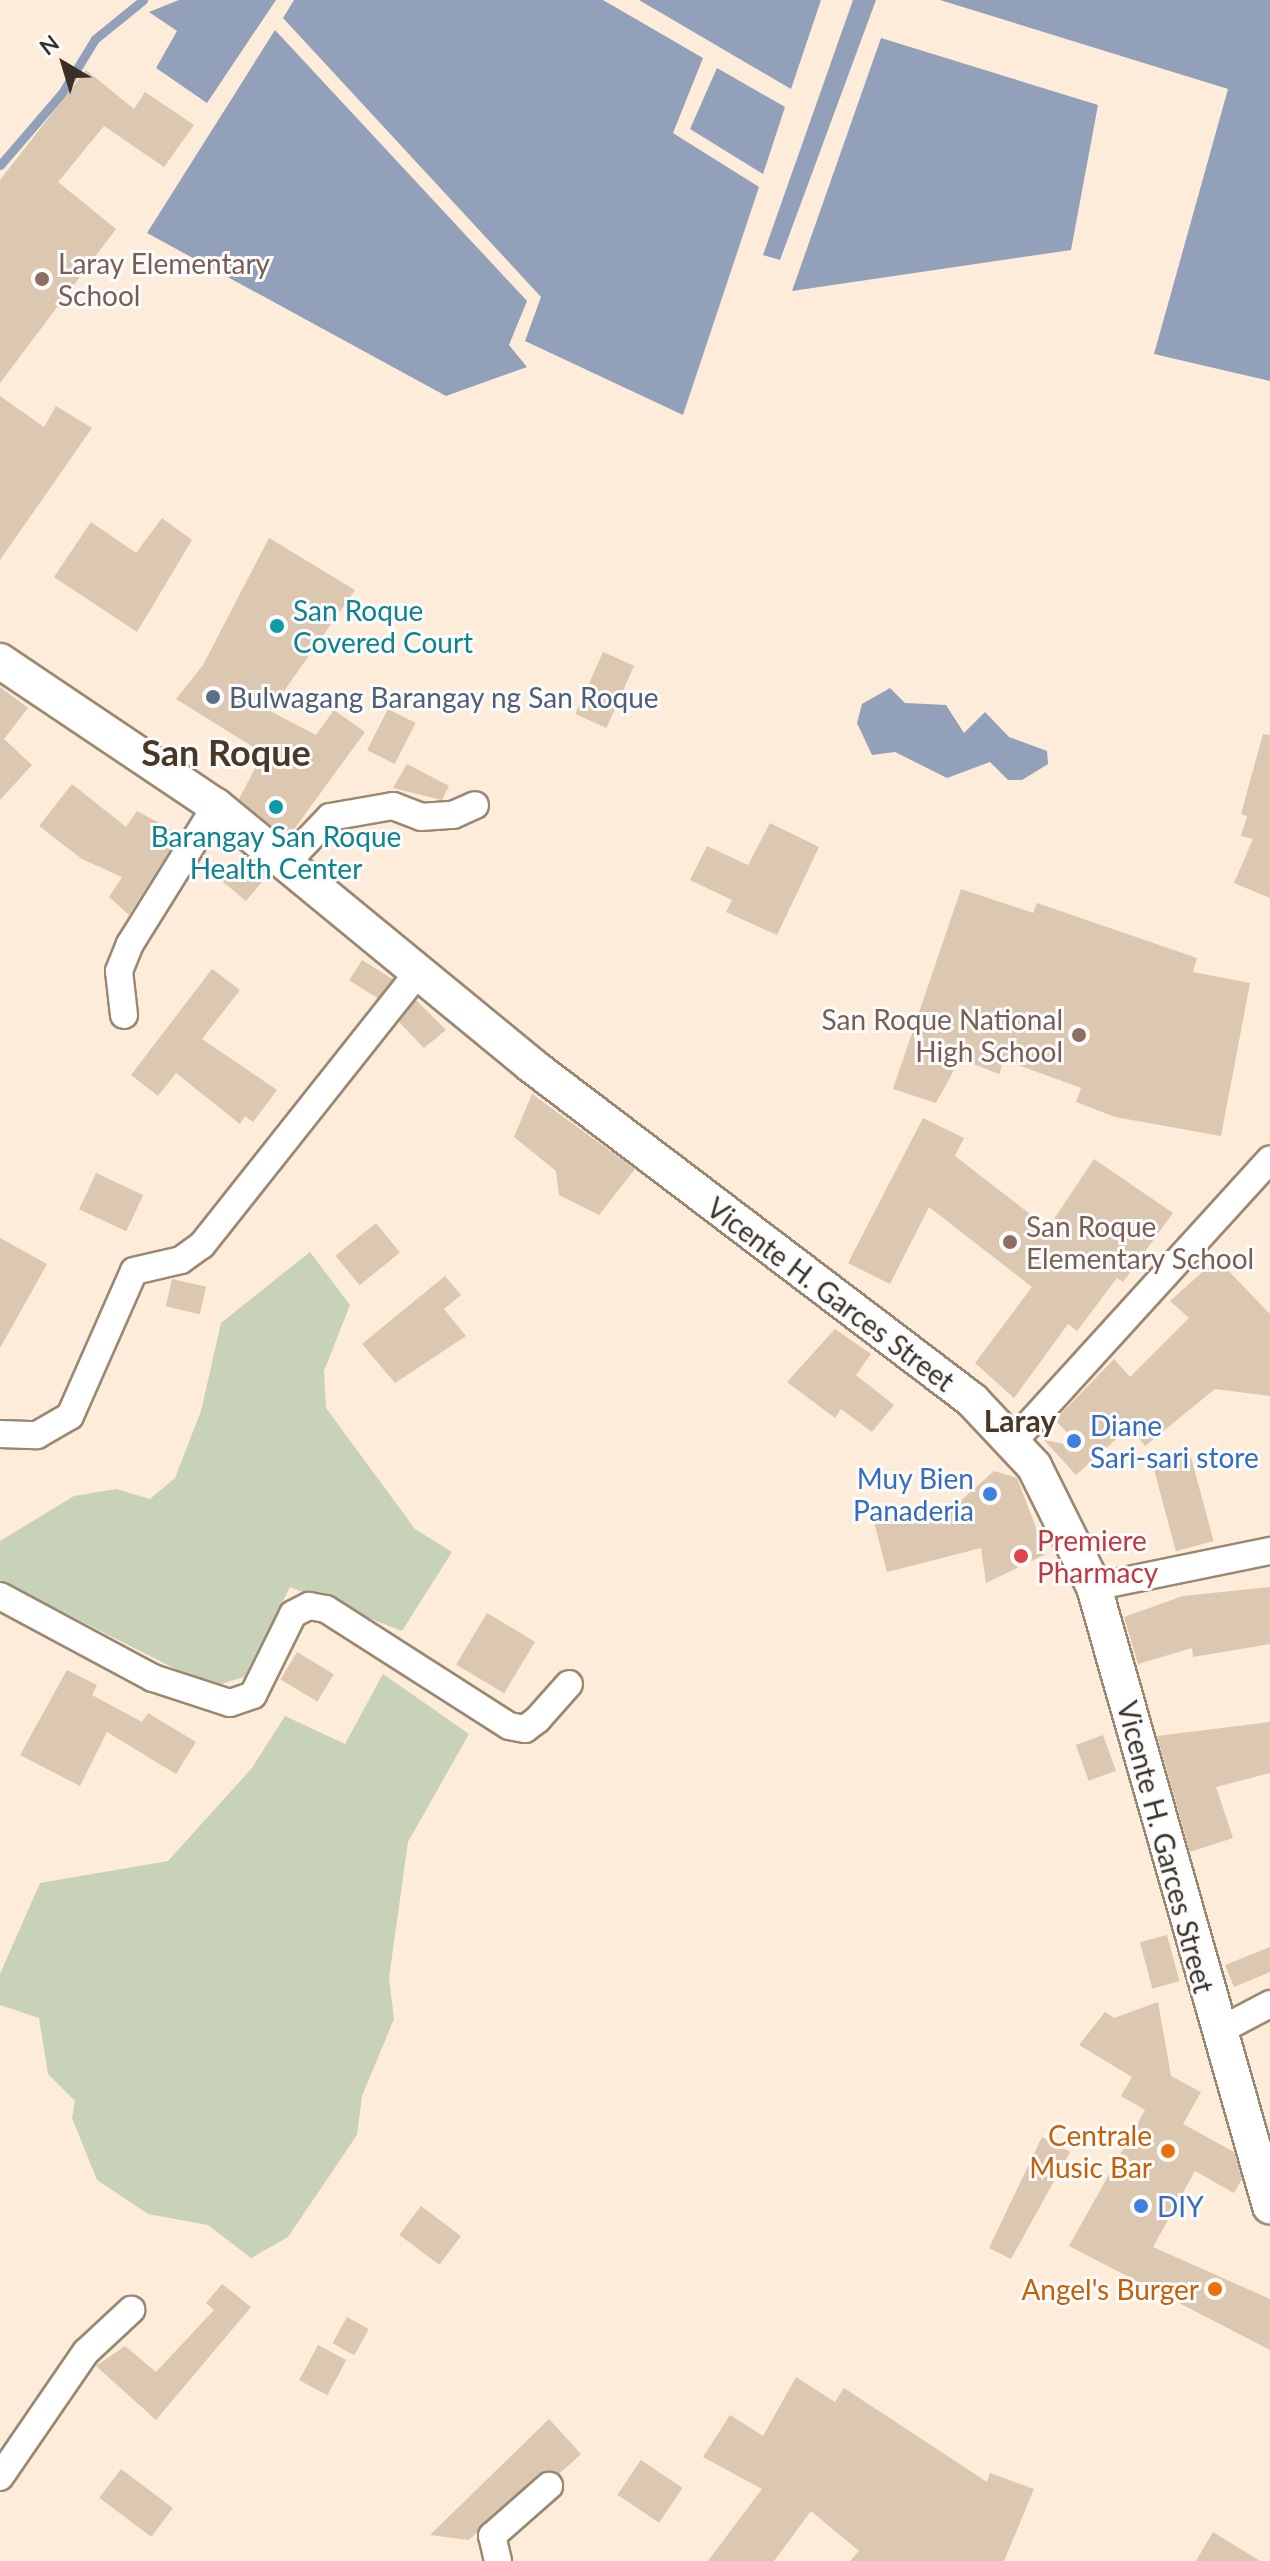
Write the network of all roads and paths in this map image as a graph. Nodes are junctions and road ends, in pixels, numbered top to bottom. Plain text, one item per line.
1 (0, 661) edge
2 (475, 805) dead end
3 (216, 806) junction
4 (285, 864) junction
5 (418, 972) junction
6 (124, 1015) dead end
7 (1270, 1160) edge
8 (0, 1434) edge
9 (1013, 1442) junction
10 (1270, 1551) edge
11 (1094, 1587) junction
12 (0, 1596) edge
13 (569, 1684) dead end
14 (1270, 2004) edge
15 (1217, 2032) junction
16 (1270, 2206) edge
17 (131, 2310) dead end
18 (0, 2477) edge
19 (549, 2486) dead end
20 (498, 2561) edge

1 - 3 street, Vicente H. Garces Street
2 - 4 street
3 - 4 street, Vicente H. Garces Street
3 - 6 street
4 - 5 street, Vicente H. Garces Street
5 - 8 street
5 - 9 street, Vicente H. Garces Street
7 - 9 street
9 - 11 street, Vicente H. Garces Street
10 - 11 street
11 - 15 street, Vicente H. Garces Street
12 - 13 street
14 - 15 street
15 - 16 street, Vicente H. Garces Street
17 - 18 street
19 - 20 street

